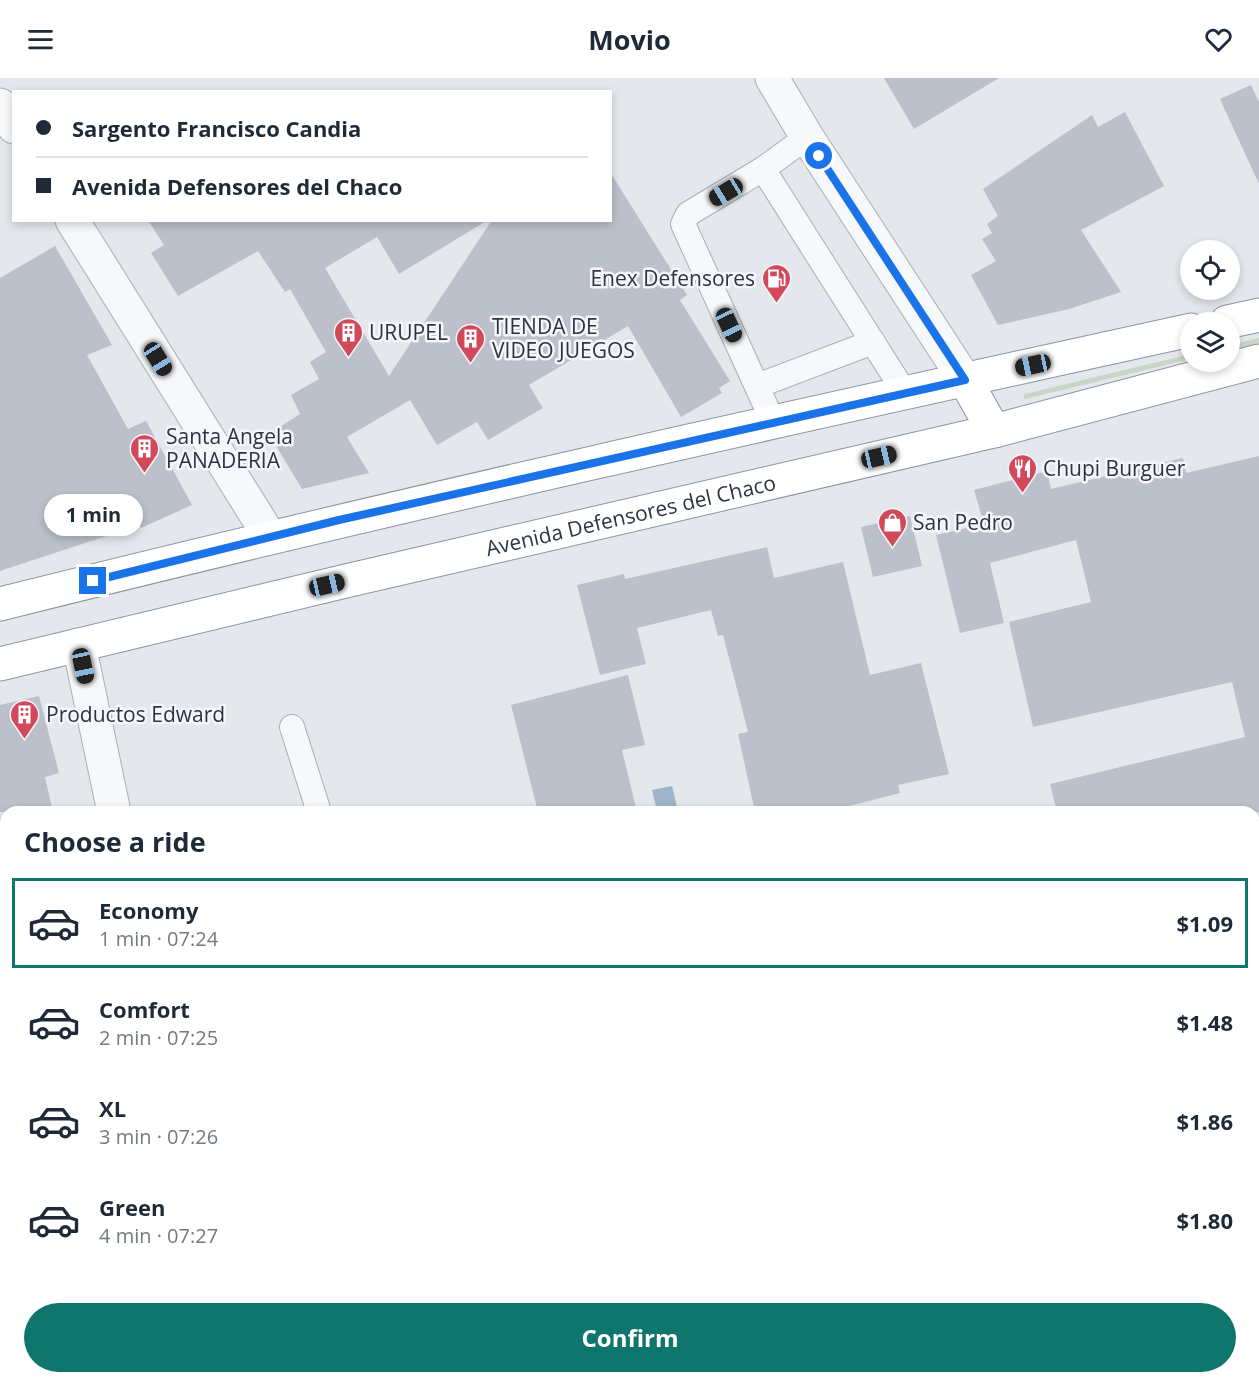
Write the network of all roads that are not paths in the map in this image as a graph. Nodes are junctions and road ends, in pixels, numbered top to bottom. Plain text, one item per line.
1 (772, 78) edge
2 (0, 105) edge
3 (12, 124) edge
4 (807, 137) junction
5 (763, 169) junction
6 (73, 222) edge
7 (1259, 315) edge
8 (1240, 319) edge
9 (1180, 332) edge
10 (873, 342) junction
11 (1259, 361) edge
12 (965, 380) junction
13 (757, 386) junction
14 (905, 393) junction
15 (773, 422) junction
16 (994, 431) junction
17 (270, 537) junction
18 (0, 604) edge
19 (79, 645) junction
20 (0, 664) edge
21 (292, 727) dead end
22 (113, 806) edge
23 (317, 806) edge

1 - 4 street
2 - 3 street
4 - 5 lane
4 - 12 street
5 - 10 lane
5 - 13 lane
6 - 17 street
7 - 8 highway
9 - 12 highway
10 - 13 lane
10 - 14 lane
11 - 16 highway, Avenida Defensores del Chaco
12 - 14 highway
12 - 16 highway
13 - 15 lane
14 - 15 highway
15 - 17 highway
16 - 19 highway, Avenida Defensores del Chaco
17 - 18 highway
19 - 20 highway, Avenida Defensores del Chaco
19 - 22 street
21 - 23 lane

